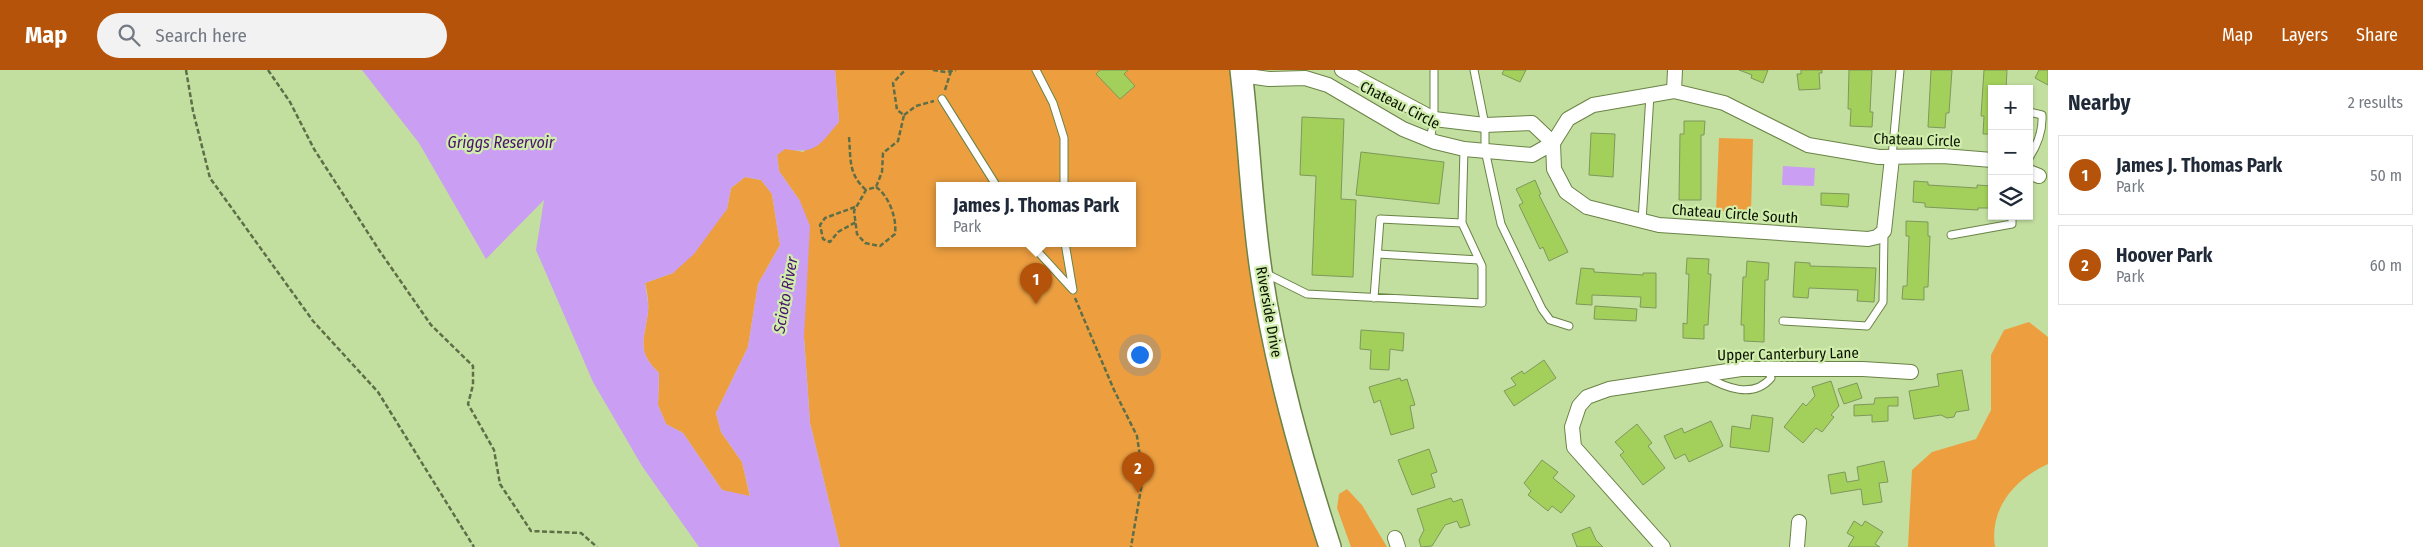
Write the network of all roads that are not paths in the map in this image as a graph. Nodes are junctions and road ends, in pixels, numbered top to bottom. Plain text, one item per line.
1 (1036, 70) edge
2 (1342, 70) edge
3 (1434, 70) edge
4 (1474, 70) edge
5 (1675, 70) edge
6 (1900, 70) edge
7 (1243, 72) edge
8 (1674, 91) junction
9 (1650, 95) junction
10 (942, 99) road end
11 (2033, 113) edge
12 (1434, 119) junction
13 (1485, 125) junction
14 (1430, 140) junction
15 (1553, 143) junction
16 (1464, 149) junction
17 (1485, 150) junction
18 (2033, 150) edge
19 (1892, 158) junction
20 (1988, 160) edge
21 (994, 182) edge
22 (1064, 182) edge
23 (2012, 220) edge
24 (1642, 221) junction
25 (1462, 223) junction
26 (1884, 231) junction
27 (1951, 235) dead end
28 (1035, 247) edge
29 (1066, 247) edge
30 (1378, 254) junction
31 (1479, 260) junction
32 (1260, 270) junction
33 (1374, 298) junction
34 (1783, 321) dead end
35 (1569, 326) dead end
36 (1768, 369) junction
37 (1911, 372) dead end
38 (1700, 374) junction
39 (1799, 522) dead end
40 (1330, 547) edge
41 (1662, 547) edge
42 (1797, 547) edge

1 - 22 lane
2 - 12 street, Chateau Circle
3 - 12 lane
4 - 13 lane
5 - 8 street
6 - 19 lane
7 - 14 street, Chateau Circle
7 - 32 main road, Riverside Drive
8 - 9 street, Chateau Circle
8 - 19 street, Chateau Circle
9 - 15 street, Chateau Circle
9 - 24 lane
10 - 21 lane
11 - 18 lane
12 - 13 street, Chateau Circle
12 - 14 lane
13 - 15 street, Chateau Circle
13 - 17 lane
14 - 16 street, Chateau Circle
15 - 17 street, Chateau Circle
15 - 24 street, Chateau Circle South
16 - 17 street, Chateau Circle
16 - 25 lane
17 - 35 lane
19 - 20 street, Chateau Circle
19 - 26 street
23 - 27 lane
24 - 26 street, Chateau Circle South
25 - 30 lane
25 - 31 lane
26 - 34 lane
28 - 29 lane
30 - 31 lane
30 - 33 lane
31 - 33 lane
32 - 33 lane
32 - 40 main road, Riverside Drive
36 - 37 street, Upper Canterbury Lane
36 - 38 street, Upper Canterbury Lane
36 - 38 lane
38 - 41 street, Upper Canterbury Lane
39 - 42 street

